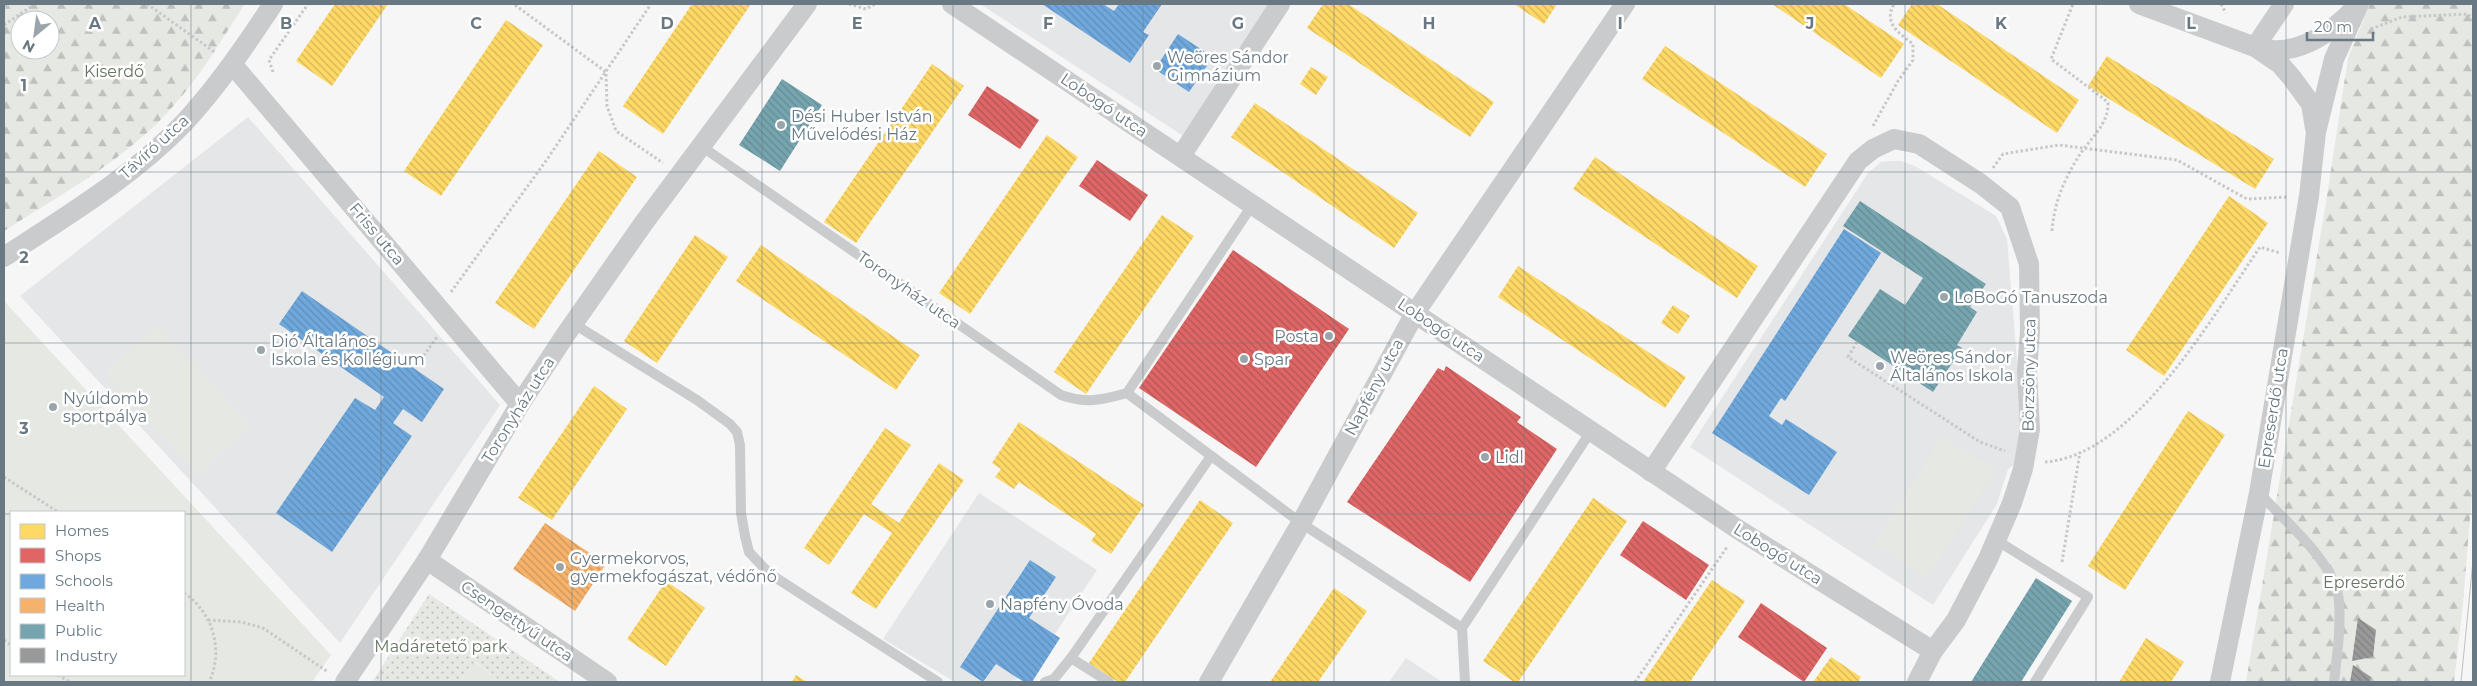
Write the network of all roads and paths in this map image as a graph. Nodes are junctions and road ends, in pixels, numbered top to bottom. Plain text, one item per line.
1 (35, 4) edge
2 (147, 4) edge
3 (273, 4) edge
4 (308, 4) edge
5 (651, 4) edge
6 (807, 4) edge
7 (849, 4) edge
8 (875, 4) edge
9 (952, 4) edge
10 (1280, 4) edge
11 (1625, 4) edge
12 (1894, 4) edge
13 (2073, 4) edge
14 (2139, 4) edge
15 (2221, 4) edge
16 (2284, 4) edge
17 (2359, 4) edge
18 (515, 5) edge
19 (2226, 14) dead end
20 (2468, 14) junction
21 (2473, 15) edge
22 (2473, 20) edge
23 (4, 24) edge
24 (2370, 30) dead end
25 (2256, 47) junction
26 (233, 65) junction
27 (274, 72) dead end
28 (606, 72) junction
29 (2316, 132) junction
30 (701, 146) junction
31 (2083, 148) junction
32 (1181, 156) junction
33 (1858, 161) junction
34 (680, 174) junction
35 (1981, 184) junction
36 (2309, 196) junction
37 (1253, 204) junction
38 (2052, 230) dead end
39 (4, 257) edge
40 (2299, 258) junction
41 (1415, 313) junction
42 (444, 314) junction
43 (574, 324) junction
44 (1857, 342) dead end
45 (414, 368) dead end
46 (1127, 393) junction
47 (520, 404) junction
48 (1591, 431) junction
49 (2080, 452) junction
50 (1211, 456) junction
51 (2025, 457) junction
52 (2044, 462) dead end
53 (1651, 472) junction
54 (4, 477) edge
55 (2259, 493) junction
56 (56, 511) edge
57 (1301, 523) junction
58 (1739, 530) junction
59 (1996, 540) junction
60 (426, 560) junction
61 (2059, 579) junction
62 (185, 594) edge
63 (208, 620) junction
64 (1462, 628) junction
65 (1933, 652) junction
66 (1071, 658) junction
67 (340, 679) edge
68 (209, 682) edge
69 (607, 682) edge
70 (938, 682) edge
71 (1045, 682) edge
72 (1109, 682) edge
73 (1209, 682) edge
74 (1465, 682) edge
75 (1635, 682) edge
76 (1917, 682) edge
77 (2035, 682) edge
78 (2220, 682) edge
79 (2334, 682) edge

1 - 23 path
2 - 26 path
3 - 26 street, Távíró utca
4 - 27 path
5 - 28 path
6 - 30 street, Toronyház utca
7 - 8 path
9 - 32 street, Lobogó utca
10 - 32 street
11 - 41 street, Napfény utca
12 - 33 path
13 - 31 path
14 - 25 street, Epreserdő utca
15 - 19 path
16 - 25 street
17 - 25 street, Epreserdő utca
17 - 29 street, Epreserdő utca
18 - 28 path
20 - 21 path
20 - 22 path
20 - 24 path
25 - 29 street, Epreserdő utca
26 - 39 street, Távíró utca
26 - 42 street, Friss utca
28 - 34 path
28 - 42 path
29 - 36 street, Epreserdő utca
30 - 34 street, Toronyház utca
30 - 46 lane, Toronyház utca
31 - 35 path
31 - 36 path
31 - 38 path
32 - 37 street, Lobogó utca
33 - 35 street, Börzsöny utca
33 - 53 street, Börzsöny utca
34 - 43 street, Toronyház utca
35 - 51 street, Börzsöny utca
36 - 40 street, Epreserdő utca
37 - 41 street, Lobogó utca
37 - 46 lane
40 - 49 path
40 - 55 street, Epreserdő utca
41 - 48 street, Lobogó utca
41 - 57 street, Napfény utca
42 - 45 path
42 - 47 street, Friss utca
43 - 47 street, Toronyház utca
43 - 70 lane
44 - 51 path
46 - 50 lane
47 - 60 street, Toronyház utca
48 - 53 street, Lobogó utca
48 - 64 lane
49 - 52 path
49 - 61 path
50 - 57 lane
50 - 66 lane
51 - 59 street, Börzsöny utca
53 - 58 street, Lobogó utca
54 - 56 path
55 - 78 street, Epreserdő utca
55 - 79 lane
57 - 64 lane
57 - 73 street, Napfény utca
58 - 65 street, Lobogó utca
58 - 75 path
59 - 61 lane
59 - 65 street, Börzsöny utca
60 - 67 street, Toronyház utca
60 - 69 street, Csengettyű utca
61 - 77 lane
62 - 63 path
63 - 67 path
63 - 68 path
64 - 74 lane
65 - 76 street, Börzsöny utca
66 - 71 lane
66 - 72 lane

